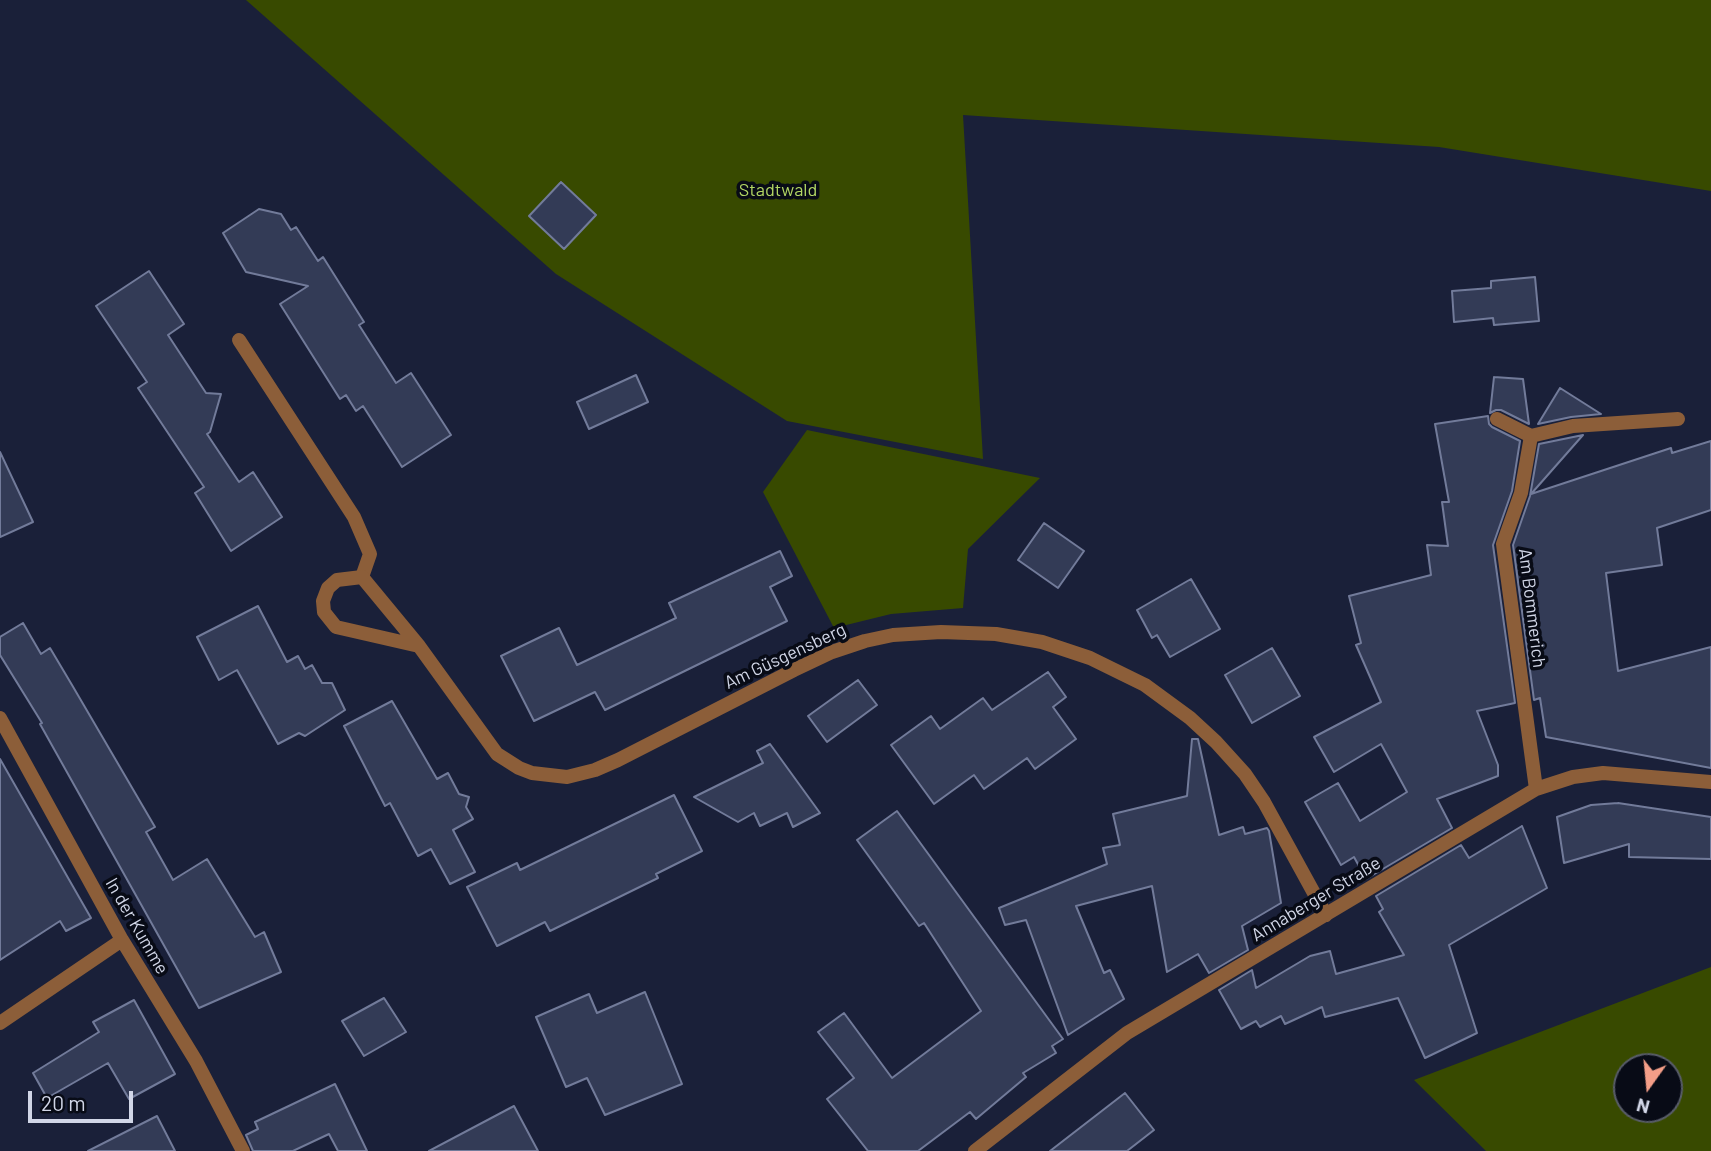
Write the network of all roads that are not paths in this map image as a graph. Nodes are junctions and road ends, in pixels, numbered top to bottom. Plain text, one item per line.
1 (239, 340) dead end
2 (1497, 419) dead end
3 (1678, 419) dead end
4 (1531, 436) junction
5 (362, 577) junction
6 (419, 646) junction
7 (0, 718) edge
8 (1711, 782) edge
9 (1536, 789) junction
10 (1326, 915) junction
11 (122, 940) junction
12 (0, 1023) edge
13 (243, 1151) edge
14 (975, 1151) edge

1 - 5 street
2 - 4 street
3 - 4 street
4 - 9 street, Am Bommerich
5 - 6 street, Am Güsgensberg
5 - 6 street
6 - 10 street, Am Güsgensberg
7 - 11 street, In der Kumme
8 - 9 street, Annaberger Straße
9 - 10 street, Annaberger Straße
10 - 14 street, Annaberger Straße
11 - 12 street
11 - 13 street, In der Kumme

